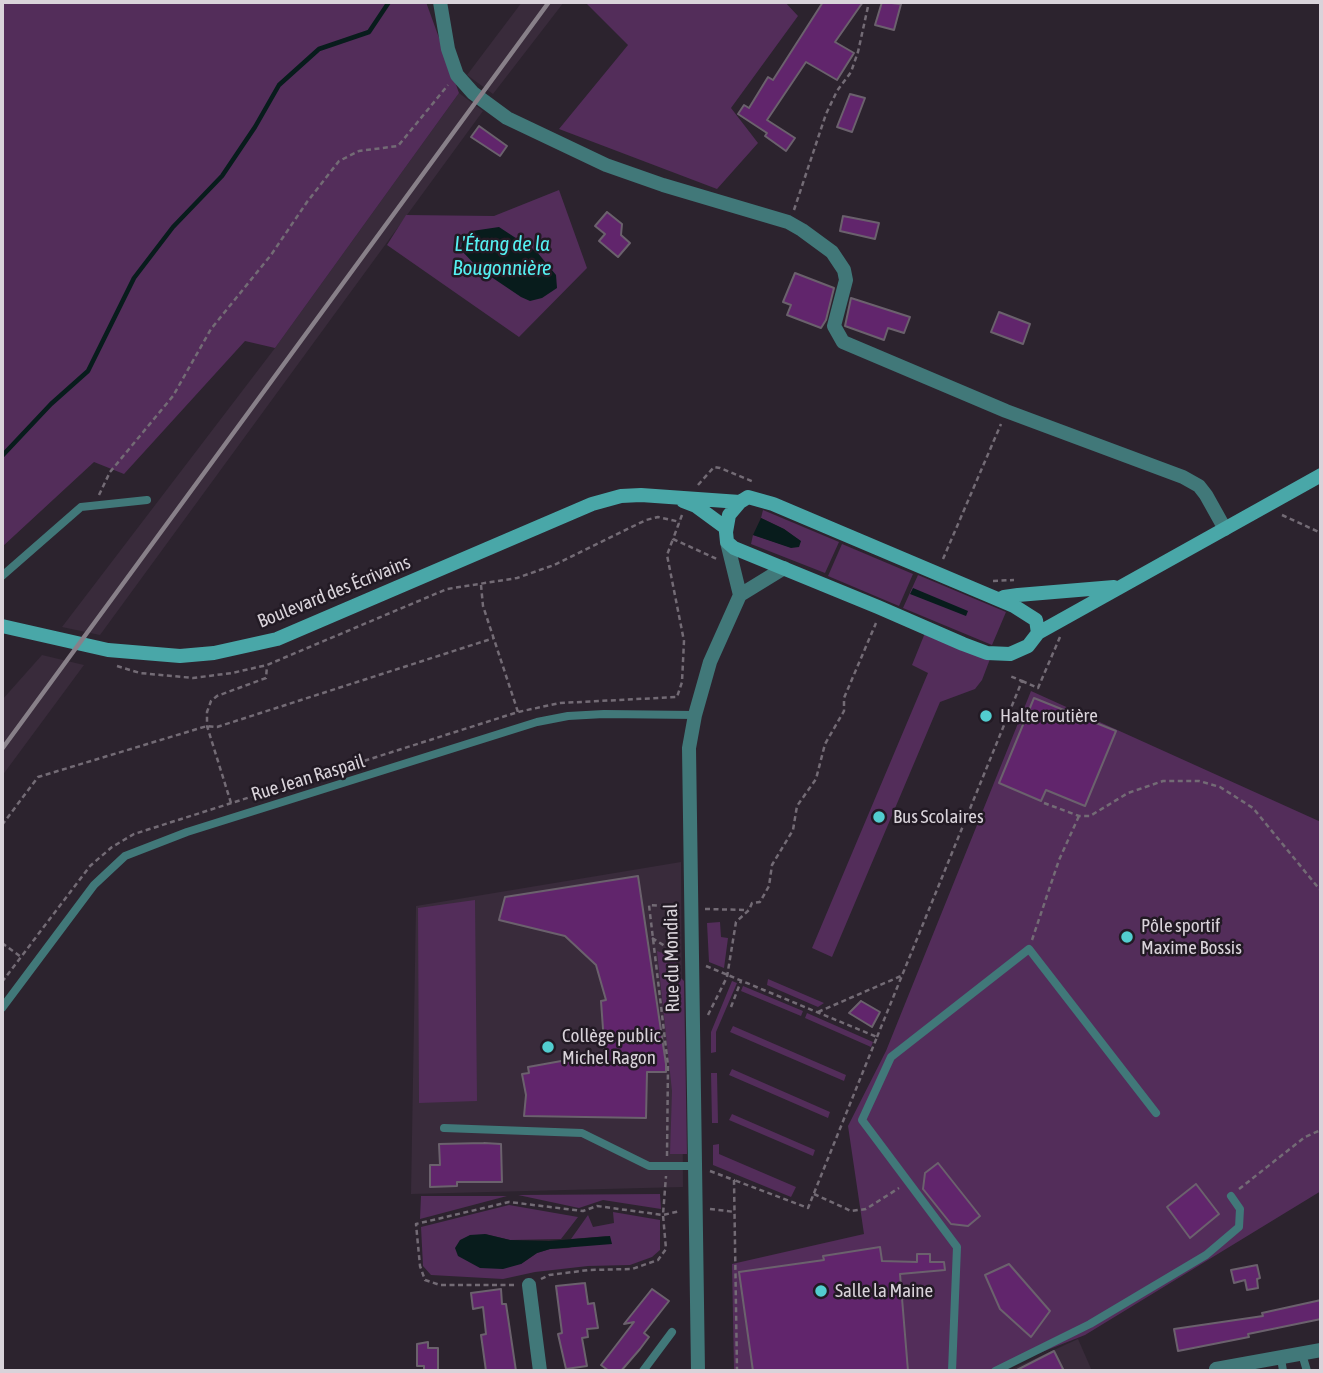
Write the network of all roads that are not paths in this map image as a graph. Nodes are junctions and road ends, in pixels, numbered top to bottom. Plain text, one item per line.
1 (440, 2) edge
2 (1321, 475) edge
3 (668, 496) junction
4 (148, 500) dead end
5 (740, 502) junction
6 (1225, 529) junction
7 (727, 535) junction
8 (784, 568) junction
9 (2, 576) edge
10 (1125, 585) junction
11 (740, 595) junction
12 (1000, 599) junction
13 (2, 626) edge
14 (1038, 633) junction
15 (695, 715) junction
16 (2, 1007) edge
17 (1156, 1113) dead end
18 (444, 1128) dead end
19 (703, 1168) junction
20 (1231, 1196) road end
21 (529, 1285) road end
22 (672, 1332) dead end
23 (1321, 1350) edge
24 (1302, 1354) junction
25 (1321, 1361) edge
26 (1282, 1364) edge
27 (540, 1371) edge
28 (642, 1371) edge
29 (698, 1371) edge
30 (952, 1371) edge
31 (995, 1371) edge
32 (1217, 1371) edge
33 (1307, 1371) edge

1 - 6 street
2 - 6 main road
3 - 5 main road, Boulevard des Écrivains
3 - 7 main road
3 - 13 main road, Boulevard des Écrivains
4 - 9 lane
5 - 7 main road
5 - 12 main road, Boulevard des Écrivains
6 - 10 main road
7 - 8 main road
7 - 11 street
8 - 11 street
8 - 14 main road
10 - 12 main road
10 - 14 main road
11 - 15 street, Rue du Mondial
12 - 14 main road, Boulevard des Écrivains
15 - 16 lane, Rue Jean Raspail
15 - 19 street, Rue du Mondial
17 - 30 lane
18 - 19 lane
19 - 29 street, Rue du Mondial
20 - 31 lane
21 - 27 street
22 - 28 lane
23 - 24 street
24 - 25 street
24 - 26 street
24 - 33 lane
26 - 32 street

